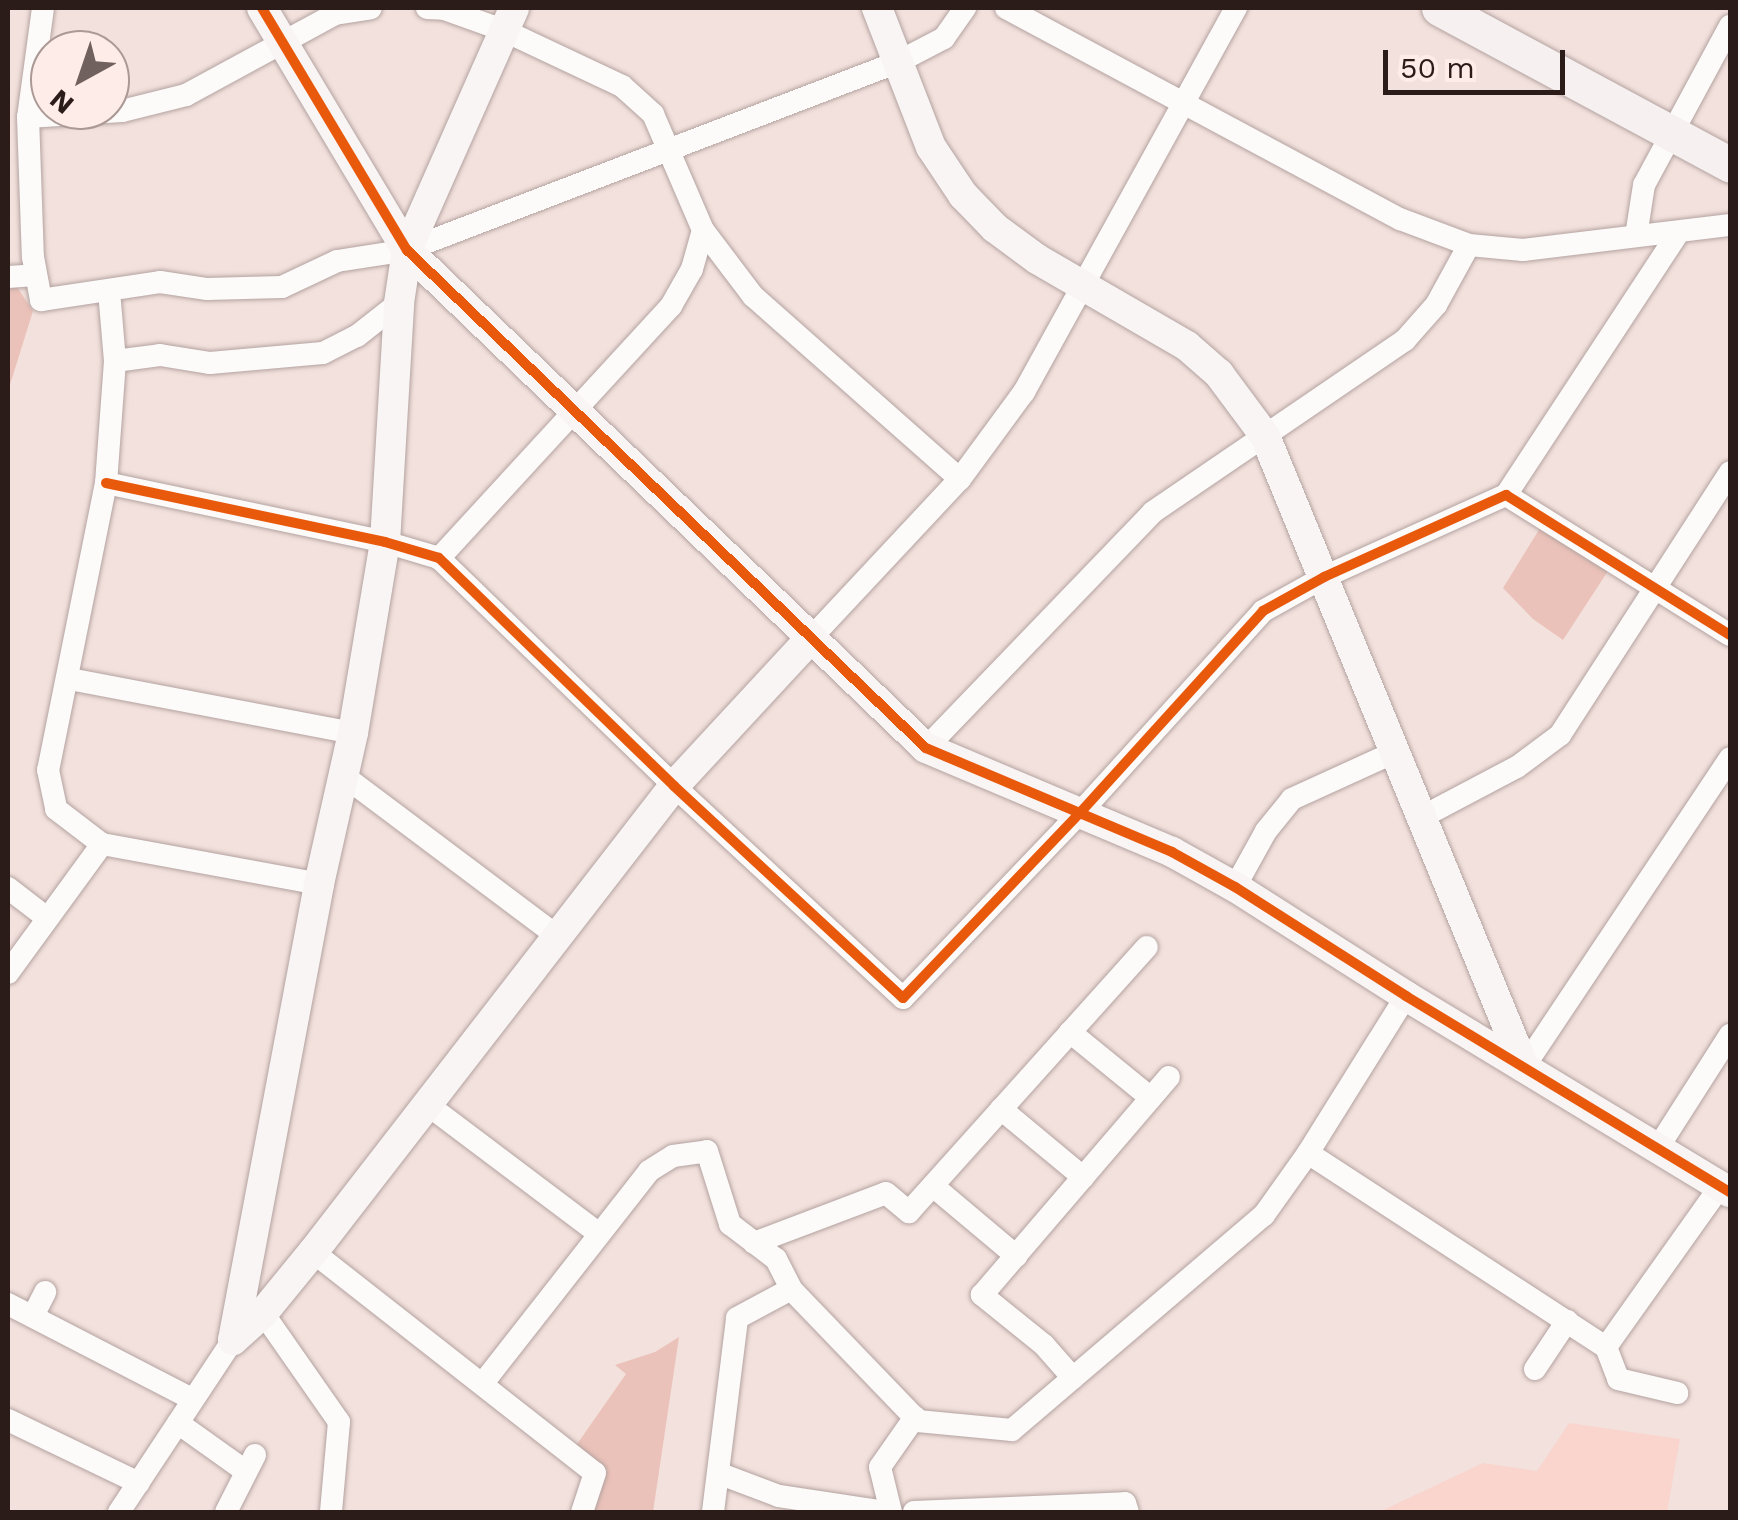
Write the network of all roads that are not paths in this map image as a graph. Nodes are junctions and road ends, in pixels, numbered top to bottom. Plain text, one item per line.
1 (44, 8) edge
2 (262, 8) edge
3 (371, 8) edge
4 (426, 8) edge
5 (877, 8) edge
6 (965, 8) edge
7 (1006, 8) edge
8 (1236, 8) edge
9 (1439, 8) edge
10 (332, 11) edge
11 (509, 19) edge
12 (1730, 26) edge
13 (284, 43) junction
14 (898, 62) junction
15 (1185, 101) junction
16 (28, 117) junction
17 (1672, 133) junction
18 (671, 148) junction
19 (1730, 164) edge
20 (1730, 224) edge
21 (703, 230) junction
22 (1678, 233) junction
23 (1636, 236) junction
24 (1469, 245) junction
25 (407, 250) junction
26 (35, 274) junction
27 (8, 277) edge
28 (1084, 289) junction
29 (109, 291) junction
30 (400, 303) junction
31 (115, 361) junction
32 (572, 411) junction
33 (1265, 436) junction
34 (1730, 472) edge
35 (960, 479) junction
36 (106, 483) junction
37 (1506, 495) junction
38 (386, 542) junction
39 (439, 558) junction
40 (1324, 577) junction
41 (1655, 590) junction
42 (1730, 634) edge
43 (811, 638) junction
44 (70, 679) junction
45 (353, 732) junction
46 (926, 748) junction
47 (1395, 752) junction
48 (1730, 758) edge
49 (344, 776) junction
50 (674, 786) junction
51 (1079, 814) junction
52 (1422, 817) junction
53 (102, 844) junction
54 (319, 884) junction
55 (1234, 887) junction
56 (8, 888) edge
57 (48, 918) junction
58 (556, 935) junction
59 (1147, 947) dead end
60 (8, 973) edge
61 (1406, 996) junction
62 (1070, 1032) junction
63 (1730, 1036) edge
64 (1524, 1067) junction
65 (1169, 1077) dead end
66 (1151, 1098) junction
67 (428, 1105) junction
68 (1002, 1109) junction
69 (1659, 1146) junction
70 (1308, 1153) junction
71 (1083, 1177) junction
72 (933, 1186) junction
73 (1726, 1188) edge
74 (598, 1233) junction
75 (754, 1243) junction
76 (313, 1252) junction
77 (1016, 1256) junction
78 (791, 1289) junction
79 (45, 1292) dead end
80 (8, 1304) edge
81 (263, 1313) junction
82 (33, 1316) junction
83 (1567, 1322) junction
84 (233, 1340) junction
85 (1606, 1347) junction
86 (1535, 1369) dead end
87 (1073, 1378) junction
88 (484, 1383) junction
89 (1678, 1393) dead end
90 (192, 1399) junction
91 (915, 1417) junction
92 (8, 1420) edge
93 (178, 1423) junction
94 (718, 1473) junction
95 (140, 1483) junction
96 (119, 1512) edge
97 (226, 1512) edge
98 (331, 1512) edge
99 (582, 1512) edge
100 (712, 1512) edge
101 (888, 1512) edge
102 (914, 1512) edge
103 (1128, 1512) edge

1 - 16 street
2 - 13 street
3 - 10 street
4 - 11 street
5 - 14 street
6 - 14 street
7 - 15 street
8 - 15 street
9 - 17 main road
10 - 13 street
11 - 18 street
11 - 25 street
12 - 17 street
13 - 16 street
13 - 25 street
14 - 18 street
14 - 28 street
15 - 24 street
15 - 28 street
16 - 26 street
17 - 19 main road
17 - 23 street
18 - 21 street
18 - 25 street
20 - 22 street
21 - 32 street
21 - 35 street
22 - 23 street
22 - 37 street
23 - 24 street
24 - 33 street
25 - 29 street
25 - 30 street
25 - 32 street
26 - 27 street
26 - 29 street
28 - 33 street
28 - 35 street
29 - 31 street
30 - 31 street
30 - 38 street
31 - 36 street
32 - 39 street
32 - 43 street
33 - 40 street
33 - 46 street
34 - 41 street
35 - 43 street
36 - 38 street
36 - 44 street
37 - 40 street
37 - 41 street
38 - 39 street
38 - 45 street
39 - 50 street
40 - 47 street
40 - 51 street
41 - 42 street
41 - 52 street
43 - 46 street
43 - 50 street
44 - 45 street
44 - 53 street
45 - 49 street
46 - 51 street
47 - 52 street
47 - 55 street
48 - 64 street
49 - 54 street
49 - 58 street
50 - 51 street
50 - 58 street
51 - 55 street
52 - 64 street
53 - 54 street
53 - 57 street
54 - 84 street
55 - 61 street
56 - 57 street
57 - 60 street
58 - 67 street
59 - 62 street
61 - 64 street
61 - 70 street
62 - 66 street
62 - 68 street
63 - 69 street
64 - 69 street
65 - 66 street
66 - 71 street
67 - 74 street
67 - 76 street
68 - 71 street
68 - 72 street
69 - 73 street
70 - 83 street
70 - 87 street
71 - 77 street
72 - 75 street
72 - 77 street
73 - 85 street
74 - 75 street
74 - 88 street
75 - 78 street
76 - 81 street
76 - 88 street
77 - 87 street
78 - 91 street
78 - 94 street
79 - 82 street
80 - 82 street
81 - 84 street
81 - 98 street
82 - 90 street
83 - 85 street
83 - 86 street
84 - 90 street
85 - 89 street
87 - 91 street
88 - 99 street
90 - 93 street
91 - 101 street
92 - 95 street
93 - 95 street
93 - 97 street
94 - 100 street
94 - 101 street
95 - 96 street
102 - 103 street

